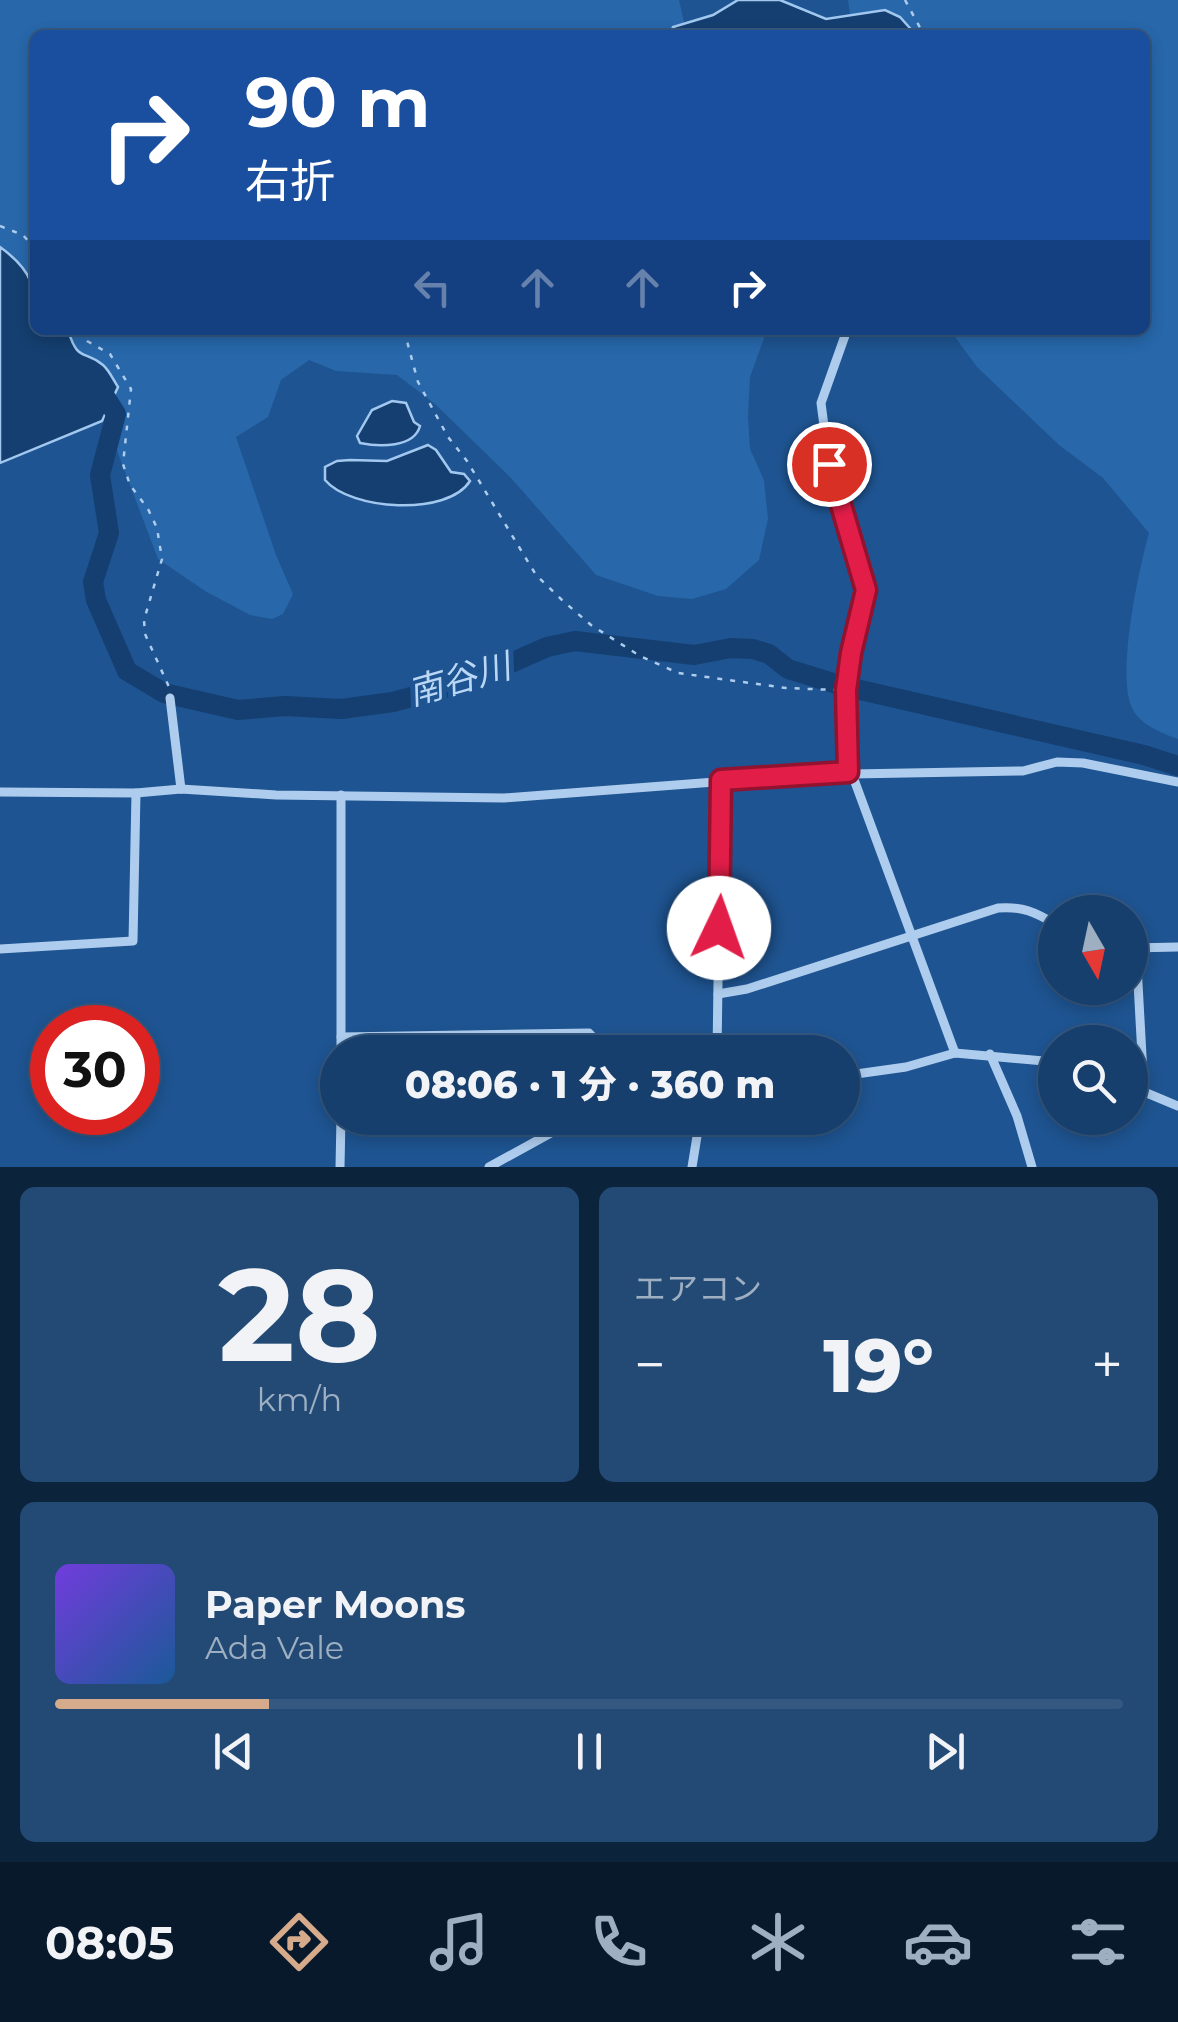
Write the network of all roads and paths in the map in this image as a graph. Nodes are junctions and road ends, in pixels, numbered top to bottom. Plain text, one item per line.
1 (905, 0) edge
2 (921, 30) edge
3 (0, 226) edge
4 (30, 244) edge
5 (83, 335) edge
6 (405, 335) edge
7 (845, 335) edge
8 (169, 686) dead end
9 (846, 690) junction
10 (170, 698) dead end
11 (721, 780) junction
12 (1178, 782) edge
13 (181, 789) junction
14 (0, 792) edge
15 (136, 793) junction
16 (341, 795) junction
17 (1038, 913) edge
18 (912, 934) junction
19 (1178, 947) edge
20 (1148, 948) edge
21 (0, 949) edge
22 (718, 994) junction
23 (341, 1035) edge
24 (465, 1035) edge
25 (591, 1035) edge
26 (717, 1035) edge
27 (955, 1053) junction
28 (990, 1054) junction
29 (1038, 1060) edge
30 (860, 1073) edge
31 (1148, 1094) edge
32 (1178, 1106) edge
33 (340, 1135) edge
34 (547, 1135) edge
35 (697, 1135) edge
36 (340, 1167) edge
37 (489, 1167) edge
38 (692, 1167) edge
39 (1032, 1167) edge

1 - 2 path
3 - 4 path
5 - 8 path
6 - 9 path
7 - 9 street
9 - 11 street
10 - 13 street
11 - 16 street
11 - 22 street
12 - 18 street
13 - 15 street
13 - 16 street
14 - 15 street
15 - 21 street
16 - 23 street
17 - 18 street
18 - 22 street
18 - 27 street
19 - 20 street
22 - 26 street
24 - 25 street
27 - 28 street
27 - 30 street
28 - 29 street
28 - 39 street
31 - 32 street
33 - 36 street
34 - 37 street
35 - 38 street

